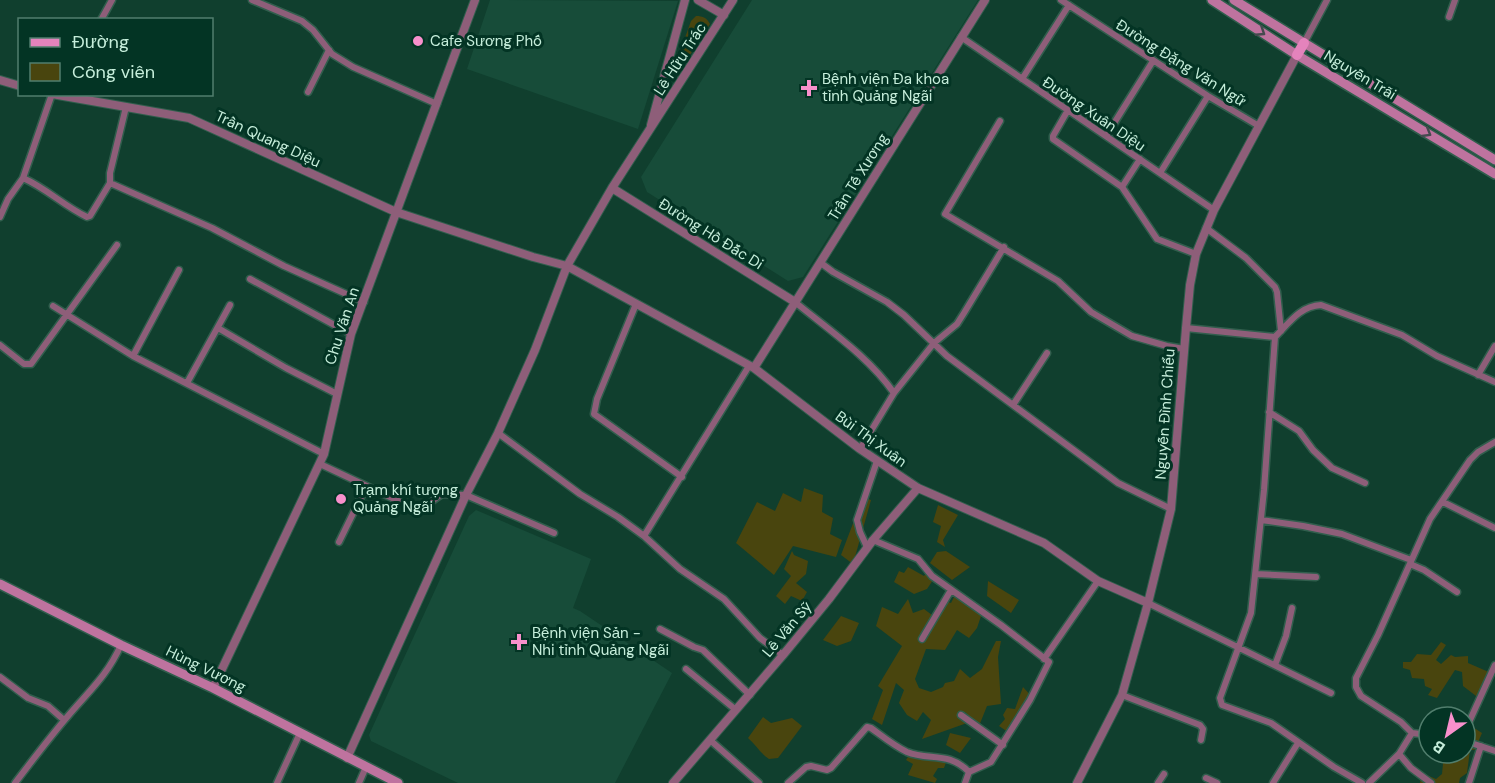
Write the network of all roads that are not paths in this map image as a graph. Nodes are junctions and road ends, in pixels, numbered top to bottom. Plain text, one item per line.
1 (112, 0) edge
2 (252, 0) edge
3 (475, 0) edge
4 (685, 0) edge
5 (698, 0) edge
6 (733, 0) edge
7 (985, 0) edge
8 (1061, 0) edge
9 (1212, 0) edge
10 (1234, 0) edge
11 (1327, 0) edge
12 (1455, 0) edge
13 (1069, 5) junction
14 (724, 15) junction
15 (1449, 17) dead end
16 (102, 18) edge
17 (961, 37) junction
18 (1304, 43) junction
19 (329, 50) junction
20 (1297, 55) junction
21 (1153, 61) junction
22 (1022, 79) junction
23 (0, 80) edge
24 (18, 85) edge
25 (308, 92) dead end
26 (51, 96) edge
27 (68, 96) edge
28 (1208, 96) junction
29 (436, 104) junction
30 (126, 107) junction
31 (1068, 110) junction
32 (1000, 121) dead end
33 (1259, 126) junction
34 (649, 132) junction
35 (1106, 136) junction
36 (1140, 159) junction
37 (1495, 160) edge
38 (1160, 173) junction
39 (1495, 174) edge
40 (22, 178) junction
41 (110, 183) junction
42 (1122, 187) junction
43 (612, 188) junction
44 (1214, 210) junction
45 (396, 212) junction
46 (0, 217) edge
47 (1206, 228) junction
48 (117, 245) dead end
49 (1004, 248) junction
50 (1196, 254) junction
51 (821, 263) junction
52 (567, 266) junction
53 (180, 270) dead end
54 (250, 279) dead end
55 (364, 302) junction
56 (795, 302) junction
57 (636, 304) junction
58 (230, 305) dead end
59 (53, 306) dead end
60 (66, 315) junction
61 (218, 328) junction
62 (1186, 328) junction
63 (1281, 331) junction
64 (351, 334) junction
65 (1275, 337) junction
66 (934, 343) junction
67 (0, 345) edge
68 (1495, 346) edge
69 (1184, 349) junction
70 (1047, 353) dead end
71 (133, 356) junction
72 (751, 367) junction
73 (1478, 375) junction
74 (1495, 382) edge
75 (187, 383) junction
76 (894, 393) junction
77 (337, 394) junction
78 (1013, 405) junction
79 (1269, 412) junction
80 (498, 433) junction
81 (1495, 442) edge
82 (860, 449) junction
83 (324, 454) junction
84 (877, 461) junction
85 (320, 464) junction
86 (682, 477) junction
87 (1365, 483) dead end
88 (366, 487) junction
89 (918, 488) junction
90 (466, 495) junction
91 (1443, 502) junction
92 (1171, 509) junction
93 (1261, 520) junction
94 (1495, 528) edge
95 (554, 533) dead end
96 (644, 536) junction
97 (873, 540) junction
98 (339, 542) dead end
99 (867, 547) junction
100 (1410, 562) junction
101 (1256, 574) junction
102 (1316, 577) dead end
103 (1098, 581) junction
104 (0, 585) edge
105 (951, 590) junction
106 (1457, 592) dead end
107 (1148, 603) junction
108 (1292, 608) dead end
109 (660, 628) dead end
110 (922, 639) dead end
111 (121, 645) junction
112 (1239, 648) junction
113 (783, 655) junction
114 (1044, 658) junction
115 (1275, 665) junction
116 (1495, 665) edge
117 (686, 669) dead end
118 (0, 677) edge
119 (213, 688) junction
120 (1331, 693) dead end
121 (750, 695) junction
122 (1122, 695) junction
123 (1477, 705) edge
124 (735, 710) junction
125 (961, 715) dead end
126 (64, 720) junction
127 (300, 733) junction
128 (1413, 733) junction
129 (1417, 734) edge
130 (710, 740) junction
131 (1201, 740) dead end
132 (1298, 743) junction
133 (1003, 745) junction
134 (1477, 745) edge
135 (1481, 746) junction
136 (1495, 751) edge
137 (1399, 754) junction
138 (347, 758) junction
139 (366, 767) junction
140 (969, 772) junction
141 (1164, 774) dead end
142 (1206, 778) dead end
143 (15, 783) edge
144 (277, 783) edge
145 (360, 783) edge
146 (398, 783) edge
147 (673, 783) edge
148 (759, 783) edge
149 (788, 783) edge
150 (965, 783) edge
151 (1077, 783) edge
152 (1158, 783) edge
153 (1216, 783) edge
154 (1273, 783) edge
155 (1362, 783) edge
156 (1369, 783) edge
157 (1431, 783) edge
158 (1469, 783) edge

1 - 16 street
2 - 19 street
3 - 29 street, Chu Văn An
4 - 34 street, Lê Hữu Trác
5 - 14 street
6 - 14 street, Lê Hữu Trác
7 - 17 street, Trần Tế Xương
8 - 13 street, Đường Đặng Văn Ngữ
9 -> 20 main road, Nguyễn Trãi
10 - 18 main road, Nguyễn Trãi
11 - 18 street
12 - 15 street
13 - 21 street, Đường Đặng Văn Ngữ
13 - 22 street
14 - 34 street, Lê Hữu Trác
17 - 22 street, Đường Xuân Diệu
17 - 51 street, Trần Tế Xương
18 - 20 main road
18 - 37 main road, Nguyễn Trãi
19 - 25 street
19 - 29 street
20 - 33 street, Nguyễn Đình Chiểu
20 -> 39 main road, Nguyễn Trãi
21 - 28 street, Đường Đặng Văn Ngữ
21 - 35 street
22 - 31 street, Đường Xuân Diệu
23 - 24 street
26 - 40 street
27 - 30 street, Trần Quang Diệu
28 - 33 street, Đường Đặng Văn Ngữ
28 - 38 street
29 - 45 street, Chu Văn An
30 - 41 street
30 - 45 street, Trần Quang Diệu
31 - 35 street, Đường Xuân Diệu
31 - 42 street
32 - 49 street
33 - 44 street, Nguyễn Đình Chiểu
34 - 43 street, Lê Hữu Trác
35 - 36 street, Đường Xuân Diệu
36 - 38 street, Đường Xuân Diệu
36 - 42 street
38 - 44 street, Đường Xuân Diệu
40 - 41 street
40 - 46 street
41 - 55 street
42 - 50 street
43 - 52 street, Lê Hữu Trác
43 - 56 street, Đường Hồ Đắc Di
44 - 47 street, Nguyễn Đình Chiểu
45 - 52 street, Bùi Thị Xuân
45 - 55 street, Chu Văn An
47 - 50 street, Nguyễn Đình Chiểu
47 - 63 street
48 - 60 street
49 - 66 street
49 - 69 street
50 - 62 street, Nguyễn Đình Chiểu
51 - 56 street, Trần Tế Xương
51 - 66 street
52 - 57 street, Bùi Thị Xuân
52 - 80 street, Lê Hữu Trác
53 - 71 street
54 - 64 street
55 - 64 street, Chu Văn An
56 - 72 street, Trần Tế Xương
56 - 76 street
57 - 72 street, Bùi Thị Xuân
57 - 86 street
58 - 61 street
59 - 60 street
60 - 67 street
60 - 71 street
61 - 75 street
61 - 77 street
62 - 65 street
62 - 69 street, Nguyễn Đình Chiểu
63 - 65 street
63 - 73 street
64 - 77 street, Chu Văn An
65 - 79 street
66 - 76 street
66 - 78 street
68 - 73 street
69 - 92 street, Nguyễn Đình Chiểu
70 - 78 street
71 - 75 street
72 - 82 street, Bùi Thị Xuân
72 - 86 street
73 - 74 street
75 - 83 street
76 - 82 street
77 - 83 street, Chu Văn An
78 - 92 street
79 - 87 street
79 - 93 street
80 - 90 street, Lê Hữu Trác
80 - 96 street
81 - 91 street
82 - 84 street, Bùi Thị Xuân
83 - 85 street, Chu Văn An
84 - 89 street, Bùi Thị Xuân
84 - 99 street
85 - 88 street
85 - 119 street, Chu Văn An
86 - 96 street
88 - 90 street
88 - 98 street
89 - 97 street, Lê Văn Sỹ
89 - 103 street, Bùi Thị Xuân
90 - 95 street
90 - 138 street, Lê Hữu Trác
91 - 94 street
91 - 100 street
92 - 107 street, Nguyễn Đình Chiểu
93 - 100 street
93 - 101 street
96 - 113 street
97 - 99 street, Lê Văn Sỹ
97 - 105 street
99 - 113 street, Lê Văn Sỹ
100 - 106 street
100 - 128 street
101 - 102 street
101 - 112 street
103 - 107 street, Bùi Thị Xuân
103 - 114 street
104 - 111 main road, Hùng Vương
105 - 110 street
105 - 114 street
107 - 112 street, Bùi Thị Xuân
107 - 122 street, Nguyễn Đình Chiểu
108 - 115 street
109 - 121 street
111 - 119 main road, Hùng Vương
111 - 126 street
112 - 115 street, Bùi Thị Xuân
112 - 132 street
113 - 121 street, Lê Văn Sỹ
114 - 133 street
115 - 120 street, Bùi Thị Xuân
116 - 123 street
117 - 124 street
118 - 126 street
119 - 127 main road, Hùng Vương
121 - 124 street, Lê Văn Sỹ
122 - 131 street
122 - 151 street, Nguyễn Đình Chiểu
124 - 130 street, Lê Văn Sỹ
125 - 133 street
126 - 143 street
127 - 138 main road, Hùng Vương
127 - 144 street
128 - 129 street
128 - 137 street
130 - 147 street, Lê Văn Sỹ
130 - 148 street
132 - 154 street
132 - 155 street
133 - 140 street
134 - 135 street
135 - 136 street
135 - 158 street
137 - 156 street
137 - 157 street
138 - 139 main road, Hùng Vương
139 - 145 street
139 - 146 main road, Hùng Vương
140 - 149 street
140 - 150 street
141 - 152 street
142 - 153 street

